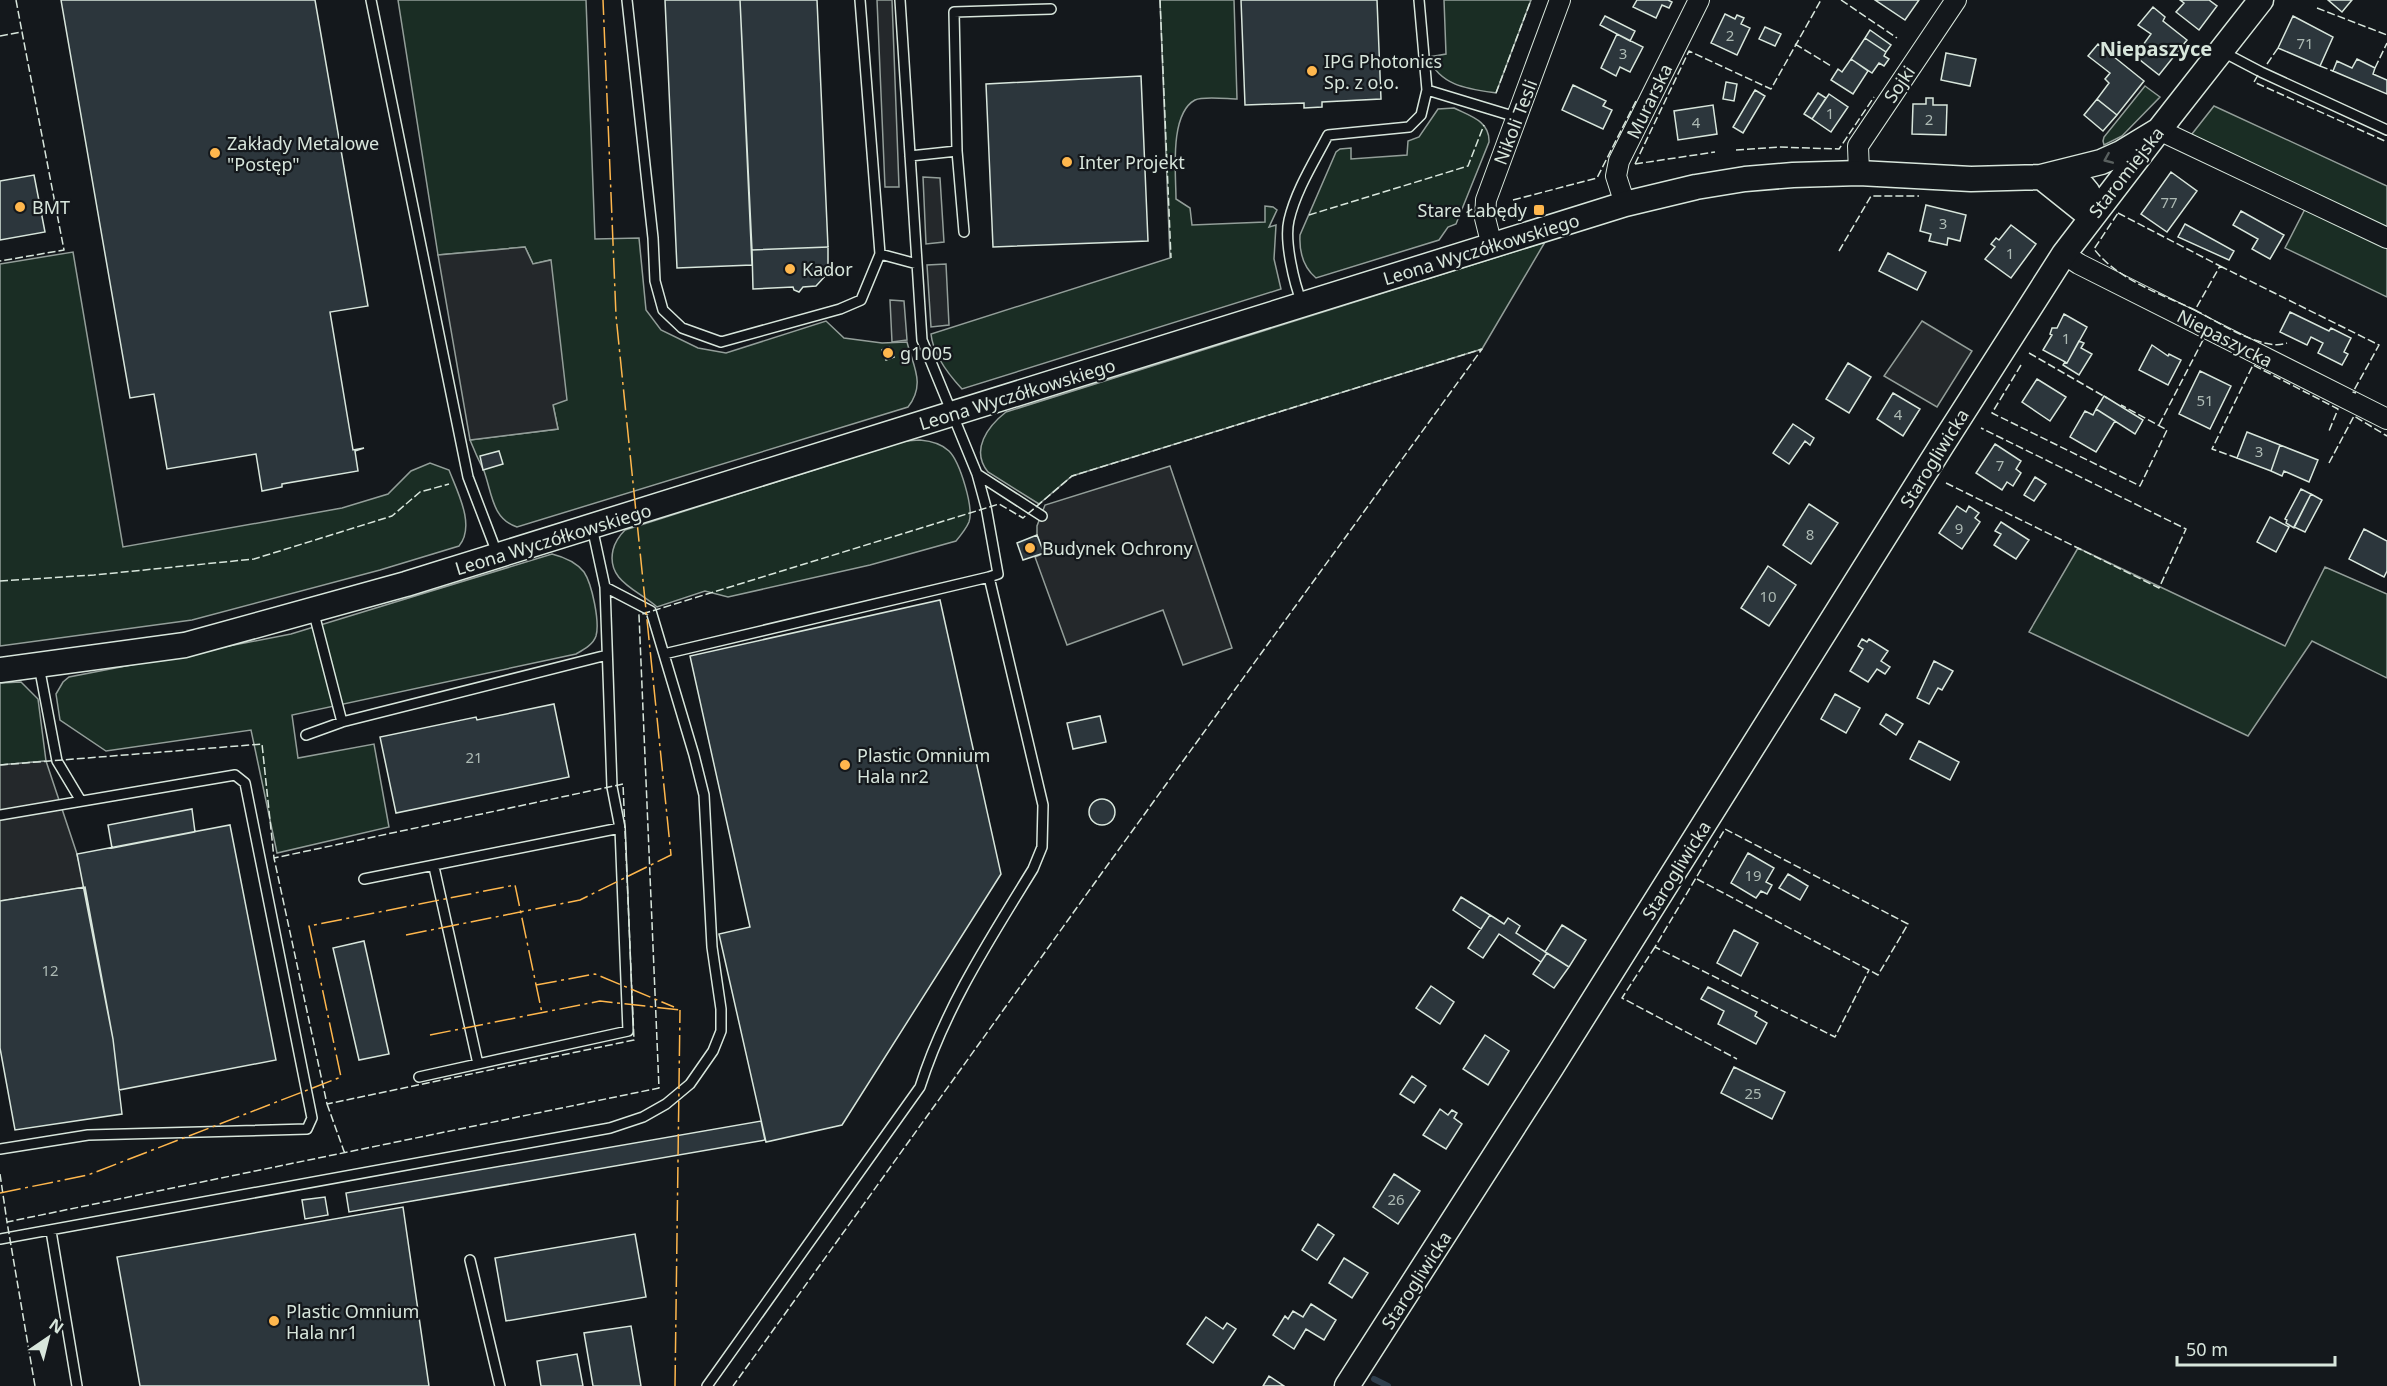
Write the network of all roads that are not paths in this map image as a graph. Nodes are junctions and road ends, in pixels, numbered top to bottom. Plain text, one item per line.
1 (371, 0) edge
2 (627, 0) edge
3 (860, 0) edge
4 (900, 0) edge
5 (971, 0) edge
6 (1419, 0) edge
7 (1560, 0) edge
8 (1699, 0) edge
9 (1956, 0) edge
10 (2261, 0) edge
11 (1051, 9) dead end
12 (972, 11) junction
13 (2221, 51) junction
14 (1427, 90) junction
15 (1516, 117) junction
16 (2159, 130) junction
17 (2387, 130) edge
18 (957, 151) junction
19 (910, 156) junction
20 (1859, 174) junction
21 (2049, 176) junction
22 (1625, 204) junction
23 (2093, 215) junction
24 (964, 232) dead end
25 (2387, 238) edge
26 (1492, 246) junction
27 (880, 254) junction
28 (2064, 254) junction
29 (917, 264) junction
30 (1303, 305) junction
31 (2001, 351) joint
32 (954, 414) junction
33 (2387, 419) edge
34 (977, 474) junction
35 (1042, 516) dead end
36 (592, 527) junction
37 (498, 556) junction
38 (989, 578) junction
39 (605, 587) junction
40 (313, 610) junction
41 (664, 654) junction
42 (607, 655) junction
43 (39, 666) junction
44 (0, 670) edge
45 (342, 722) junction
46 (306, 735) dead end
47 (81, 801) junction
48 (0, 815) edge
49 (620, 828) junction
50 (434, 867) junction
51 (364, 879) dead end
52 (478, 1064) junction
53 (419, 1077) dead end
54 (0, 1149) edge
55 (51, 1231) junction
56 (0, 1239) edge
57 (470, 1260) dead end
58 (77, 1386) edge
59 (500, 1386) edge
60 (707, 1386) edge
61 (1347, 1386) edge

1 - 37 lane
2 - 27 lane
3 - 27 lane
4 - 19 lane
5 - 12 lane
6 - 14 lane
7 - 15 street, Nikoli Tesli
8 - 22 street, Murarska
9 - 20 street, Sojki
10 - 13 street, Staromiejska
11 - 12 lane
12 - 18 lane
13 - 16 street, Staromiejska
13 - 17 lane
14 - 15 lane
14 - 30 lane
15 - 26 street, Nikoli Tesli
16 -> 21 street, Leona Wyczółkowskiego
16 - 23 street, Staromiejska
16 - 25 street
18 - 19 lane
18 - 24 lane
19 - 29 lane
20 - 21 street, Leona Wyczółkowskiego
20 - 22 street, Leona Wyczółkowskiego
21 - 23 street
22 - 26 street, Leona Wyczółkowskiego
23 - 28 street, Staromiejska
26 - 30 street, Leona Wyczółkowskiego
27 - 29 lane
28 - 31 street, Staromiejska
28 - 33 street, Niepaszycka
29 - 32 lane
30 - 32 street, Leona Wyczółkowskiego
31 - 61 street, Starogliwicka
32 - 34 lane
32 - 36 street, Leona Wyczółkowskiego
34 - 35 lane
34 - 38 lane
36 - 37 street, Leona Wyczółkowskiego
36 - 39 lane
37 - 40 street, Leona Wyczółkowskiego
38 - 41 lane
38 - 60 lane
39 - 41 lane
39 - 42 lane
40 - 43 street, Leona Wyczółkowskiego
40 - 45 lane
41 - 55 lane
42 - 45 lane
42 - 49 lane
43 - 44 street, Leona Wyczółkowskiego
43 - 47 lane
45 - 46 lane
47 - 48 lane
47 - 54 lane
49 - 50 lane
49 - 52 lane
50 - 51 lane
50 - 52 lane
52 - 53 lane
55 - 56 lane
55 - 58 lane
57 - 59 lane

